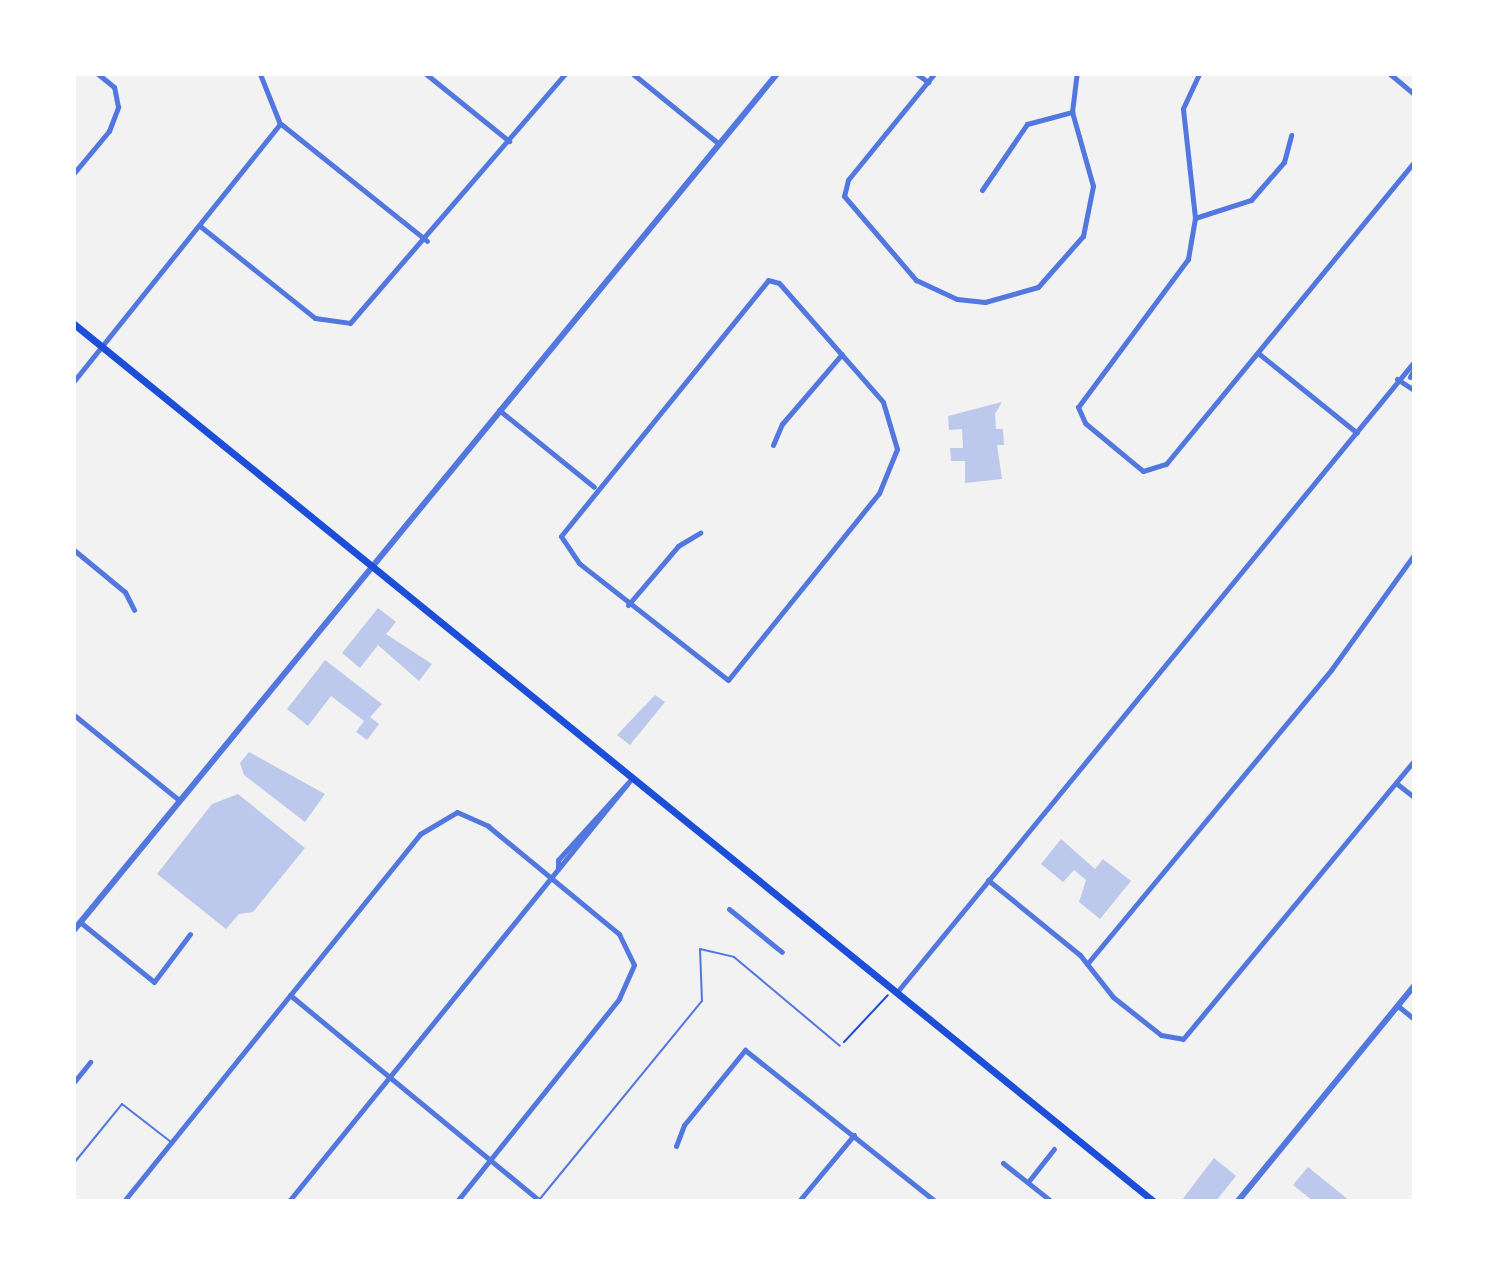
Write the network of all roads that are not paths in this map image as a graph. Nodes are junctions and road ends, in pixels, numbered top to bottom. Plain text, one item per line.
1 (98, 74) edge
2 (260, 74) edge
3 (426, 74) edge
4 (565, 74) edge
5 (633, 74) edge
6 (777, 74) edge
7 (917, 74) edge
8 (934, 74) edge
9 (1077, 74) edge
10 (1199, 74) edge
11 (1390, 74) edge
12 (928, 82) junction
13 (1414, 94) edge
14 (1072, 112) junction
15 (280, 124) junction
16 (1291, 135) dead end
17 (510, 141) junction
18 (719, 144) junction
19 (1414, 162) edge
20 (74, 173) edge
21 (982, 190) dead end
22 (1195, 218) junction
23 (200, 226) junction
24 (427, 241) junction
25 (74, 324) edge
26 (101, 346) junction
27 (1258, 353) junction
28 (842, 354) junction
29 (1414, 362) edge
30 (1414, 369) edge
31 (1398, 376) junction
32 (1412, 380) edge
33 (74, 381) edge
34 (1403, 386) junction
35 (1414, 390) edge
36 (1389, 395) junction
37 (499, 410) junction
38 (1357, 433) junction
39 (773, 445) dead end
40 (594, 487) junction
41 (700, 533) dead end
42 (74, 550) edge
43 (1414, 555) edge
44 (369, 564) junction
45 (628, 605) junction
46 (134, 610) dead end
47 (74, 715) edge
48 (1414, 761) edge
49 (629, 781) junction
50 (1396, 783) junction
51 (1414, 797) edge
52 (179, 800) junction
53 (558, 869) junction
54 (551, 877) junction
55 (988, 880) junction
56 (729, 909) dead end
57 (80, 922) junction
58 (74, 930) edge
59 (190, 934) dead end
60 (782, 952) dead end
61 (1087, 964) junction
62 (1414, 986) edge
63 (897, 992) junction
64 (290, 995) junction
65 (1398, 1006) junction
66 (1414, 1019) edge
67 (842, 1045) road end
68 (90, 1062) dead end
69 (390, 1077) junction
70 (74, 1082) edge
71 (854, 1135) junction
72 (171, 1143) junction
73 (676, 1146) dead end
74 (1054, 1149) dead end
75 (490, 1160) junction
76 (74, 1163) edge
77 (1003, 1163) dead end
78 (1028, 1182) junction
79 (124, 1201) edge
80 (289, 1201) edge
81 (457, 1201) edge
82 (539, 1201) edge
83 (799, 1201) edge
84 (935, 1201) edge
85 (1051, 1201) edge
86 (1153, 1201) edge
87 (1238, 1201) edge

1 - 20 street
2 - 15 street
3 - 17 street
4 - 17 street
5 - 18 street
6 - 18 street
7 - 12 street
8 - 12 street
9 - 14 street
10 - 22 street
11 - 13 street
12 - 14 street
14 - 21 street
15 - 23 street
15 - 24 street
16 - 22 street
17 - 24 street
18 - 37 street
19 - 27 street
22 - 27 street
23 - 24 street
23 - 26 street
25 - 26 main road
26 - 33 street
26 - 44 main road
27 - 38 street
28 - 39 street
28 - 40 street
28 - 45 street
29 - 31 street
30 - 32 street
31 - 32 street
31 - 34 street
31 - 36 street
32 - 34 street
34 - 35 street
34 - 36 street
36 - 38 street
37 - 40 street
37 - 44 street
38 - 55 street
40 - 45 street
41 - 45 street
42 - 46 street
43 - 61 street
44 - 49 main road
44 - 52 street
47 - 52 street
48 - 50 street
49 - 53 street
49 - 53 street
49 - 63 main road
50 - 51 street
50 - 61 street
52 - 57 street
53 - 54 street
54 - 64 street
54 - 69 street
54 - 75 street
55 - 61 street
55 - 63 street
56 - 60 street
57 - 58 street
57 - 59 street
62 - 65 street
63 - 86 main road
64 - 69 street
64 - 72 street
65 - 66 street
65 - 87 street
67 - 82 lane
68 - 70 street
69 - 75 street
69 - 80 street
71 - 73 street
71 - 83 street
71 - 84 street
72 - 76 lane
72 - 79 street
74 - 78 street
75 - 81 street
75 - 82 street
77 - 78 street
78 - 85 street

